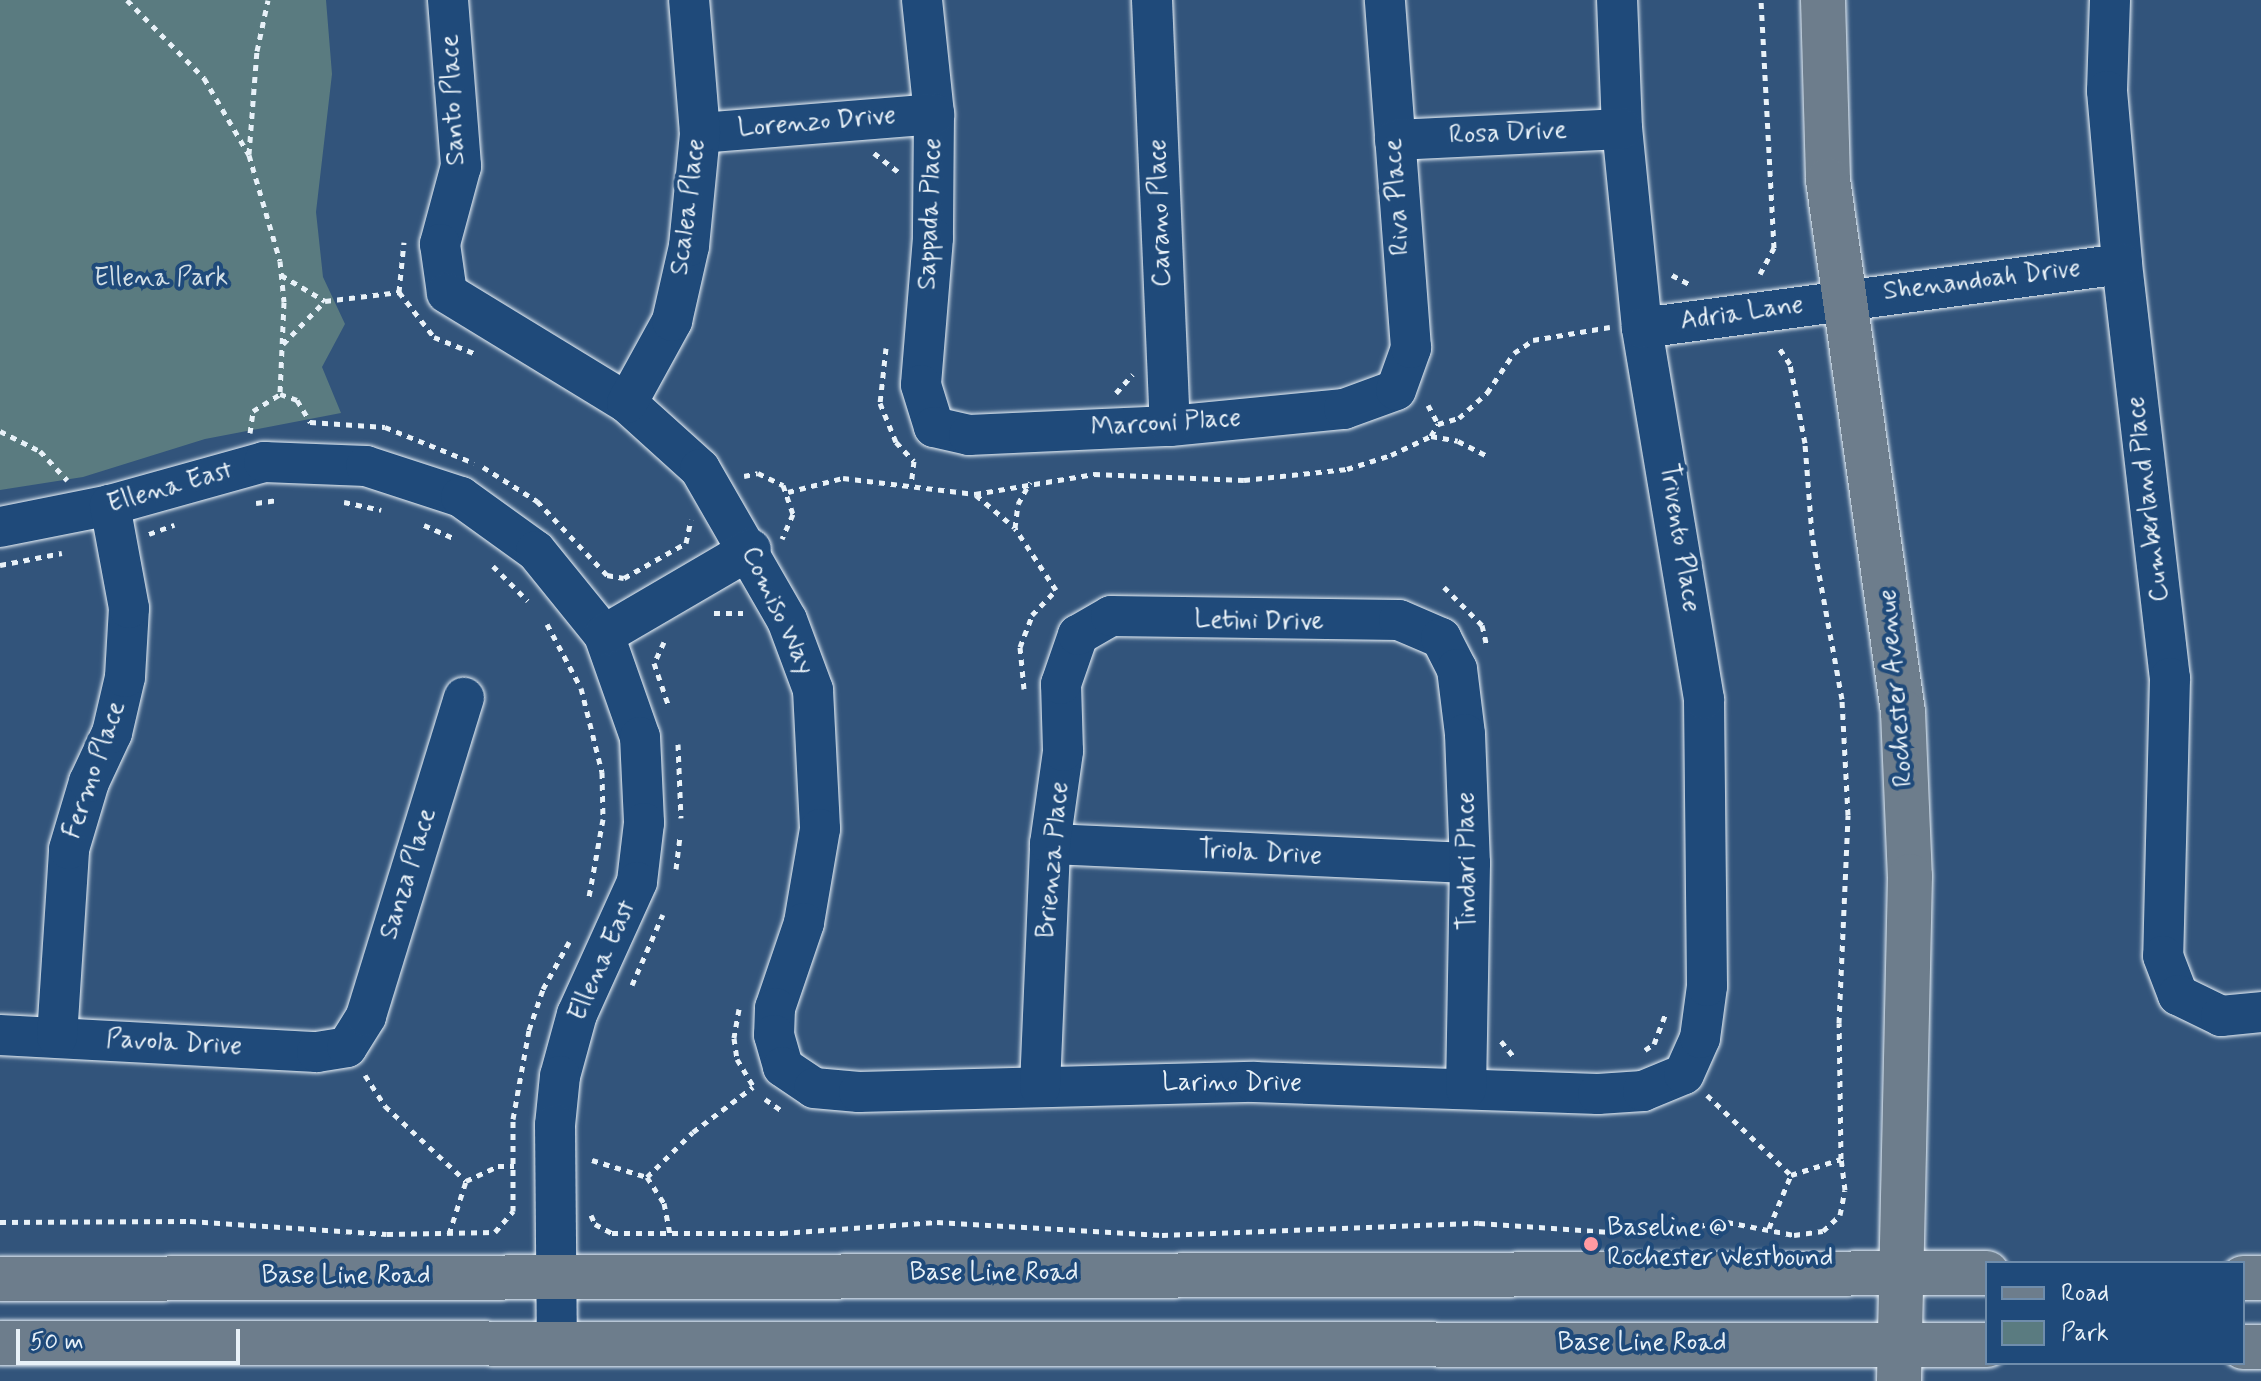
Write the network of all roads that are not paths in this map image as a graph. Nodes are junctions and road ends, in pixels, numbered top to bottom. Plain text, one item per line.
1 (448, 0) edge
2 (689, 0) edge
3 (922, 0) edge
4 (1152, 0) edge
5 (1385, 0) edge
6 (1617, 0) edge
7 (1823, 0) edge
8 (2110, 0) edge
9 (934, 114) junction
10 (1622, 129) junction
11 (700, 133) junction
12 (1395, 140) junction
13 (2122, 264) junction
14 (447, 293) joint
15 (1842, 299) junction
16 (1622, 328) junction
17 (1413, 394) joint
18 (627, 403) junction
19 (1170, 426) junction
20 (934, 427) joint
21 (110, 505) junction
22 (0, 527) edge
23 (771, 547) junction
24 (604, 635) junction
25 (1078, 635) joint
26 (1441, 638) joint
27 (464, 698) dead end
28 (1050, 844) junction
29 (1470, 863) junction
30 (2261, 1012) edge
31 (0, 1035) edge
32 (57, 1037) junction
33 (347, 1047) joint
34 (768, 1077) joint
35 (1040, 1087) junction
36 (1466, 1089) junction
37 (1700, 1089) joint
38 (1901, 1272) junction
39 (1985, 1273) edge
40 (557, 1276) junction
41 (0, 1279) edge
42 (0, 1343) edge
43 (557, 1344) junction
44 (1985, 1345) edge
45 (1899, 1363) edge

1 - 14 street, Santo Place
2 - 11 street, Scalea Place
3 - 9 street, Sappada Place
4 - 19 street, Carano Place
5 - 12 street, Riva Place
6 - 10 street, Trivento Place
7 - 15 main road, Rochester Avenue
8 - 13 street, Cumberland Place
9 - 11 street, Lorenzo Drive
9 - 20 street, Sappada Place
10 - 12 street, Rosa Drive
10 - 16 street, Trivento Place
11 - 18 street, Scalea Place
12 - 17 street, Riva Place
13 - 15 street, Shenandoah Drive
13 - 30 street, Cumberland Place
14 - 18 street, Comiso Way
15 - 16 street, Adria Lane
15 - 38 main road, Rochester Avenue
16 - 37 street, Trivento Place
17 - 19 street, Marconi Place
18 - 23 street, Comiso Way
19 - 20 street, Marconi Place
21 - 22 street, Ellena East
21 - 24 street, Ellena East
21 - 32 street, Fermo Place
23 - 24 street
23 - 34 street, Comiso Way
24 - 40 street, Ellena East
25 - 26 street, Letini Drive
25 - 28 street, Brienza Place
26 - 29 street, Tindari Place
27 - 33 street, Sanza Place
28 - 29 street, Triola Drive
28 - 35 street, Brienza Place
29 - 36 street, Tindari Place
31 - 32 street, Pavola Drive
32 - 33 street, Pavola Drive
34 - 35 street, Larino Drive
35 - 36 street, Larino Drive
36 - 37 street, Larino Drive
38 - 39 main road, Base Line Road
38 - 40 main road, Base Line Road
38 - 45 main road, Rochester Avenue
40 - 41 main road, Base Line Road
40 - 43 street, Ellena East
42 - 43 main road, Base Line Road
43 - 45 main road, Base Line Road
44 - 45 main road, Base Line Road

